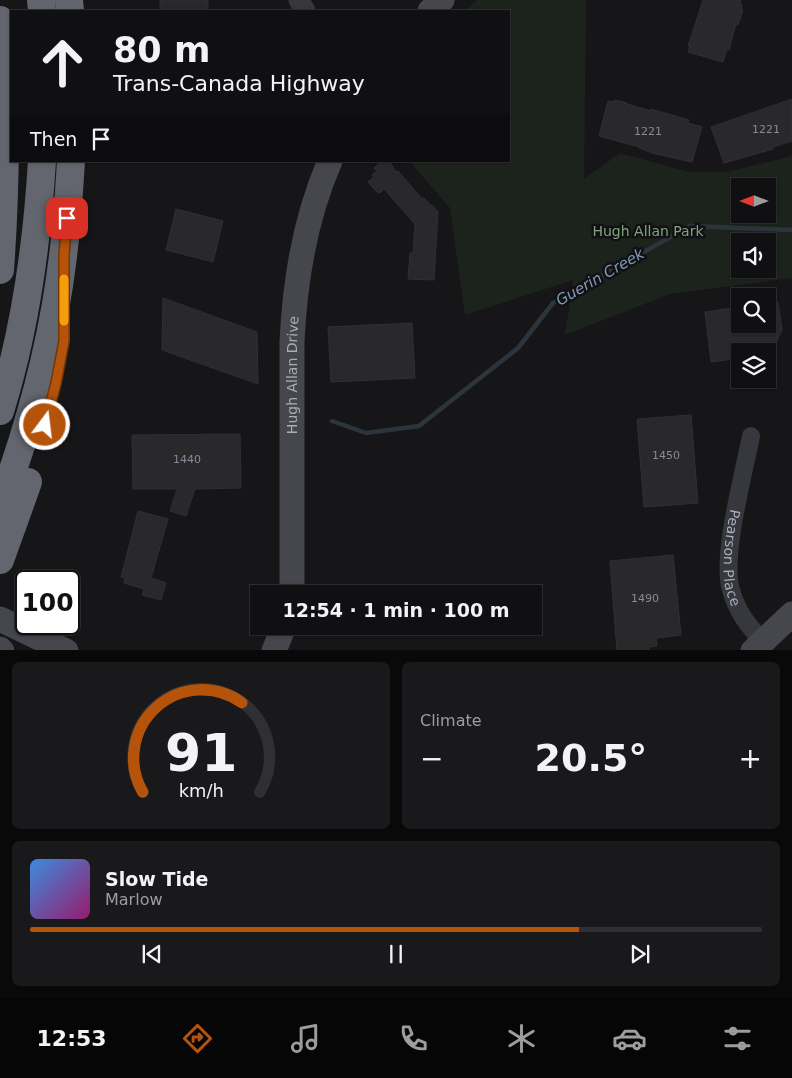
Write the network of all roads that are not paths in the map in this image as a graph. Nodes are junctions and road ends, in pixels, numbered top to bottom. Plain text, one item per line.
1 (442, 0) edge
2 (431, 10) edge
3 (0, 20) edge
4 (42, 162) edge
5 (71, 162) edge
6 (330, 162) edge
7 (64, 255) junction
8 (0, 270) edge
9 (0, 410) edge
10 (751, 436) dead end
11 (0, 506) edge
12 (0, 560) edge
13 (292, 585) edge
14 (792, 614) edge
15 (0, 619) edge
16 (280, 635) edge
17 (287, 635) edge
18 (758, 646) edge
19 (66, 650) edge
20 (274, 650) edge
21 (284, 650) edge

1 - 2 main road
3 - 8 highway
4 - 9 highway
5 - 7 highway
6 - 13 main road, Hugh Allan Drive
7 - 11 highway
7 - 12 highway
10 - 18 street, Pearson Place
14 - 18 main road
15 - 19 main road
16 - 20 main road
17 - 21 main road

